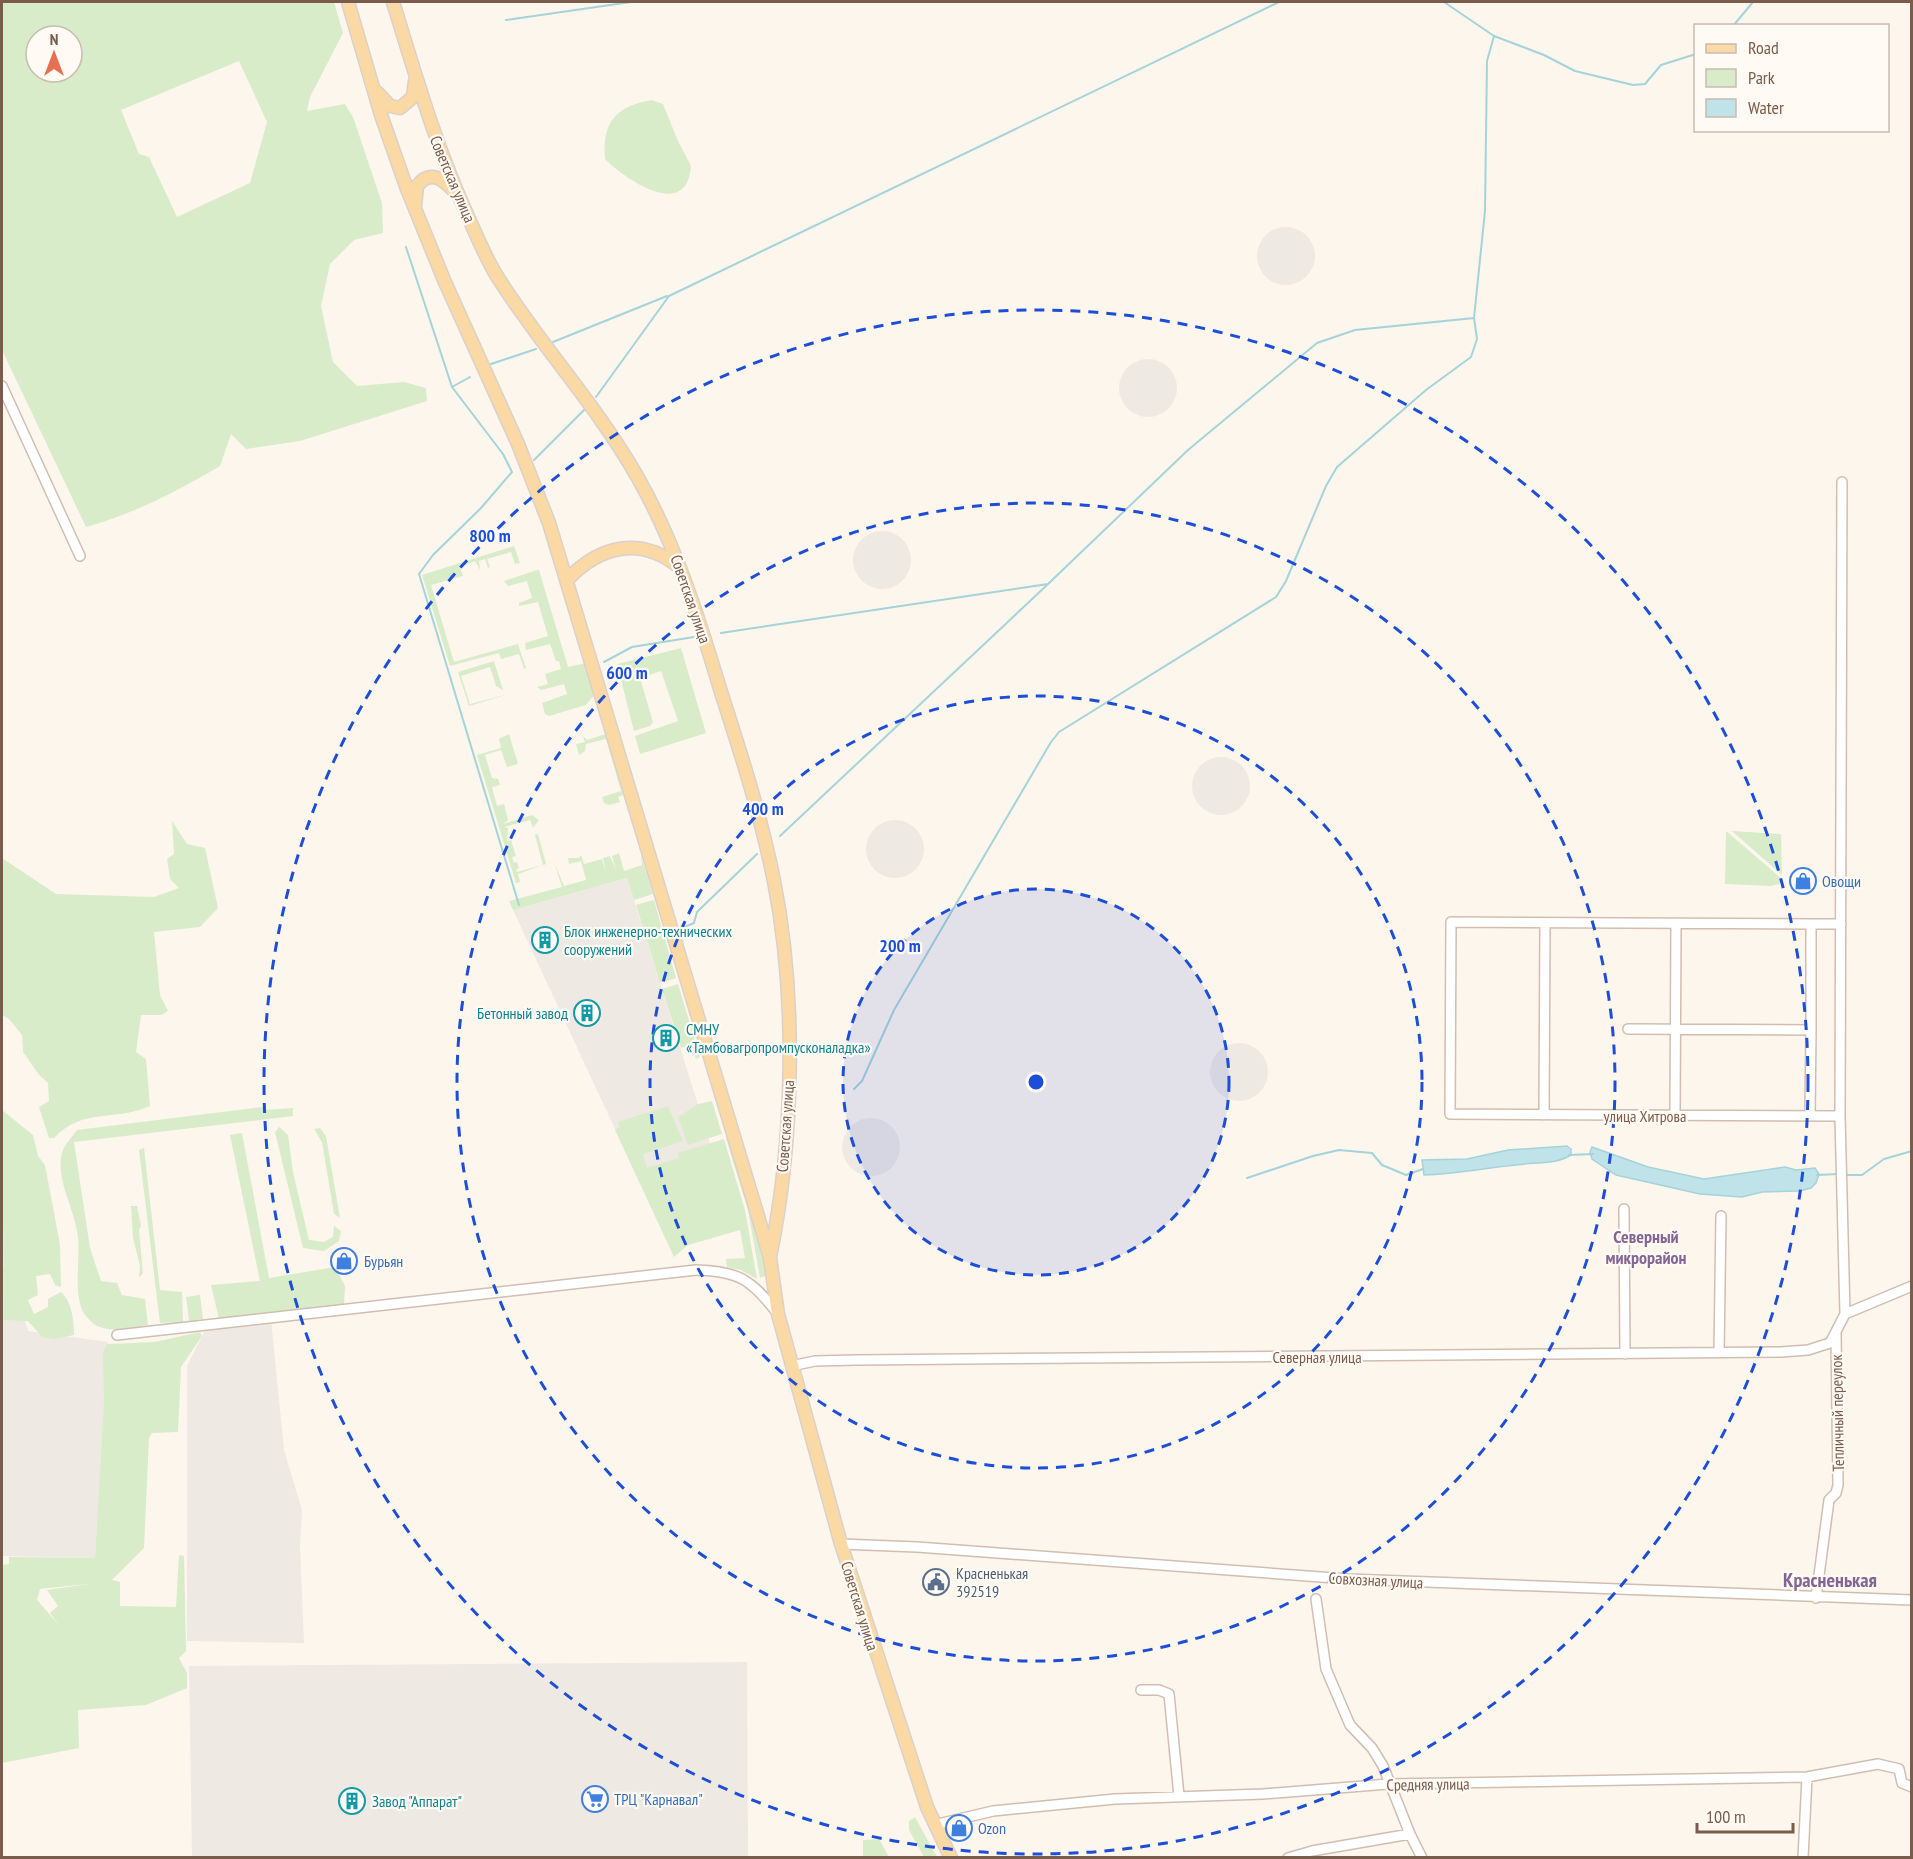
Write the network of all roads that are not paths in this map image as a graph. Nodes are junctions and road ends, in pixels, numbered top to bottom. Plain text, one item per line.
1 (348, 2) edge
2 (393, 2) edge
3 (415, 75) junction
4 (372, 83) junction
5 (459, 197) junction
6 (415, 211) junction
7 (2, 386) edge
8 (1842, 482) dead end
9 (80, 556) dead end
10 (680, 567) junction
11 (567, 580) junction
12 (1545, 923) junction
13 (1676, 924) junction
14 (1811, 924) junction
15 (1841, 924) junction
16 (1628, 1029) dead end
17 (1676, 1029) junction
18 (1811, 1030) junction
19 (1544, 1115) junction
20 (1675, 1115) junction
21 (1810, 1116) junction
22 (1840, 1116) junction
23 (1624, 1209) dead end
24 (1721, 1216) dead end
25 (770, 1258) junction
26 (1911, 1286) edge
27 (778, 1314) junction
28 (1845, 1314) junction
29 (1836, 1334) junction
30 (117, 1335) dead end
31 (1719, 1353) junction
32 (1625, 1354) junction
33 (791, 1366) junction
34 (841, 1544) junction
35 (1815, 1598) junction
36 (1316, 1599) dead end
37 (1911, 1600) edge
38 (1141, 1690) dead end
39 (1807, 1777) junction
40 (1388, 1784) junction
41 (1911, 1787) edge
42 (1179, 1796) junction
43 (934, 1826) junction
44 (1410, 1834) junction
45 (951, 1857) edge
46 (1288, 1857) edge
47 (1422, 1857) edge
48 (1803, 1857) edge

1 - 4 main road
2 - 3 main road, Советская улица
3 - 4 main road
3 - 5 main road, Советская улица
4 - 6 main road
5 - 6 main road
5 - 10 main road, Советская улица
6 - 11 main road
7 - 9 street
8 - 15 street
10 - 11 main road
10 - 25 main road, Советская улица
11 - 25 main road
12 - 13 street
12 - 19 street
12 - 19 street, улица Хитрова
13 - 14 street
13 - 17 street
14 - 15 street
14 - 18 street
15 - 22 street
16 - 17 street
17 - 18 street
17 - 20 street
18 - 21 street
19 - 20 street, улица Хитрова
20 - 21 street, улица Хитрова
21 - 22 street, улица Хитрова
22 - 28 street
23 - 32 street
24 - 31 street
25 - 27 main road, Советская улица
26 - 28 street
27 - 30 street
27 - 33 main road, Советская улица
28 - 29 street
29 - 31 street, Северная улица
29 - 35 street, Тепличный переулок
31 - 32 street, Северная улица
32 - 33 street, Северная улица
33 - 34 main road, Советская улица
34 - 35 street, Совхозная улица
34 - 43 main road, Советская улица
35 - 37 street, Совхозная улица
36 - 40 street
38 - 42 street
39 - 40 street, Средняя улица
39 - 41 street, Средняя улица
39 - 48 street
40 - 42 street, Средняя улица
40 - 44 street
42 - 43 street, Средняя улица
43 - 45 main road, Советская улица
44 - 46 street
44 - 47 street

